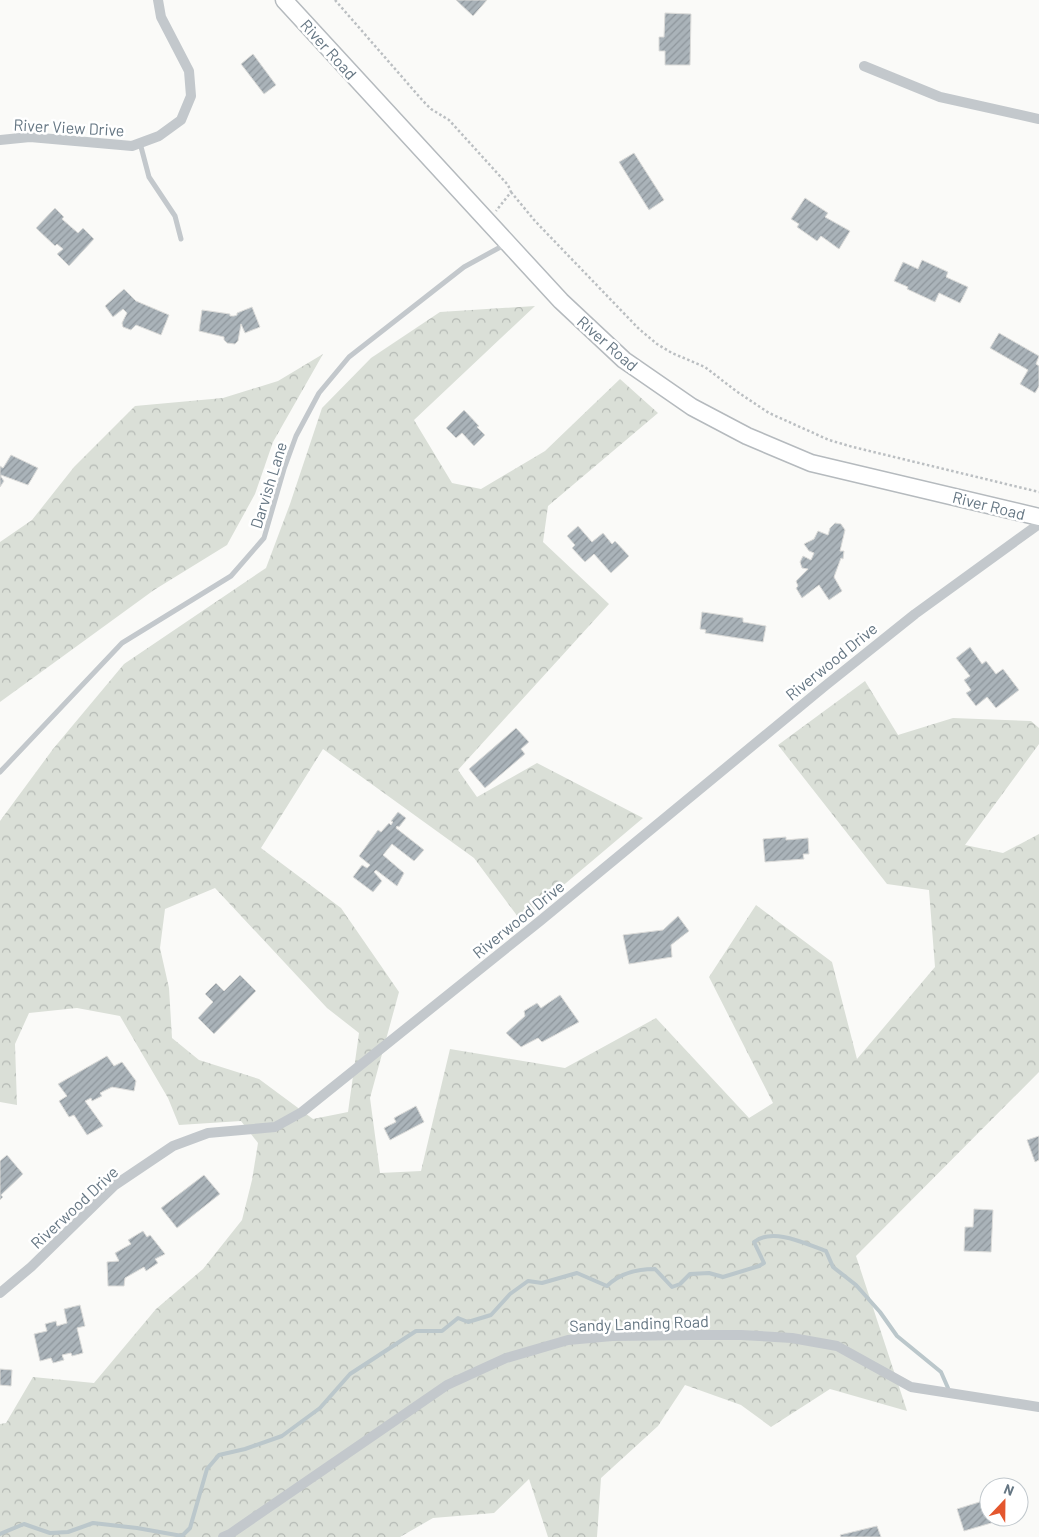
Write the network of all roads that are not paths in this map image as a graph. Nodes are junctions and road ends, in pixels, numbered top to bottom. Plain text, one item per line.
1 (158, 0) edge
2 (284, 0) edge
3 (864, 66) dead end
4 (1039, 120) edge
5 (0, 140) edge
6 (140, 143) junction
7 (181, 239) dead end
8 (509, 242) junction
9 (1039, 517) edge
10 (1039, 524) edge
11 (0, 772) edge
12 (0, 1294) edge
13 (1039, 1407) edge
14 (223, 1537) edge

1 - 6 street, River View Drive
2 - 8 main road, River Road
3 - 4 street
5 - 6 street, River View Drive
6 - 7 lane
8 - 9 main road, River Road
8 - 11 lane, Darvish Lane
10 - 12 street, Riverwood Drive
13 - 14 street, Sandy Landing Road

